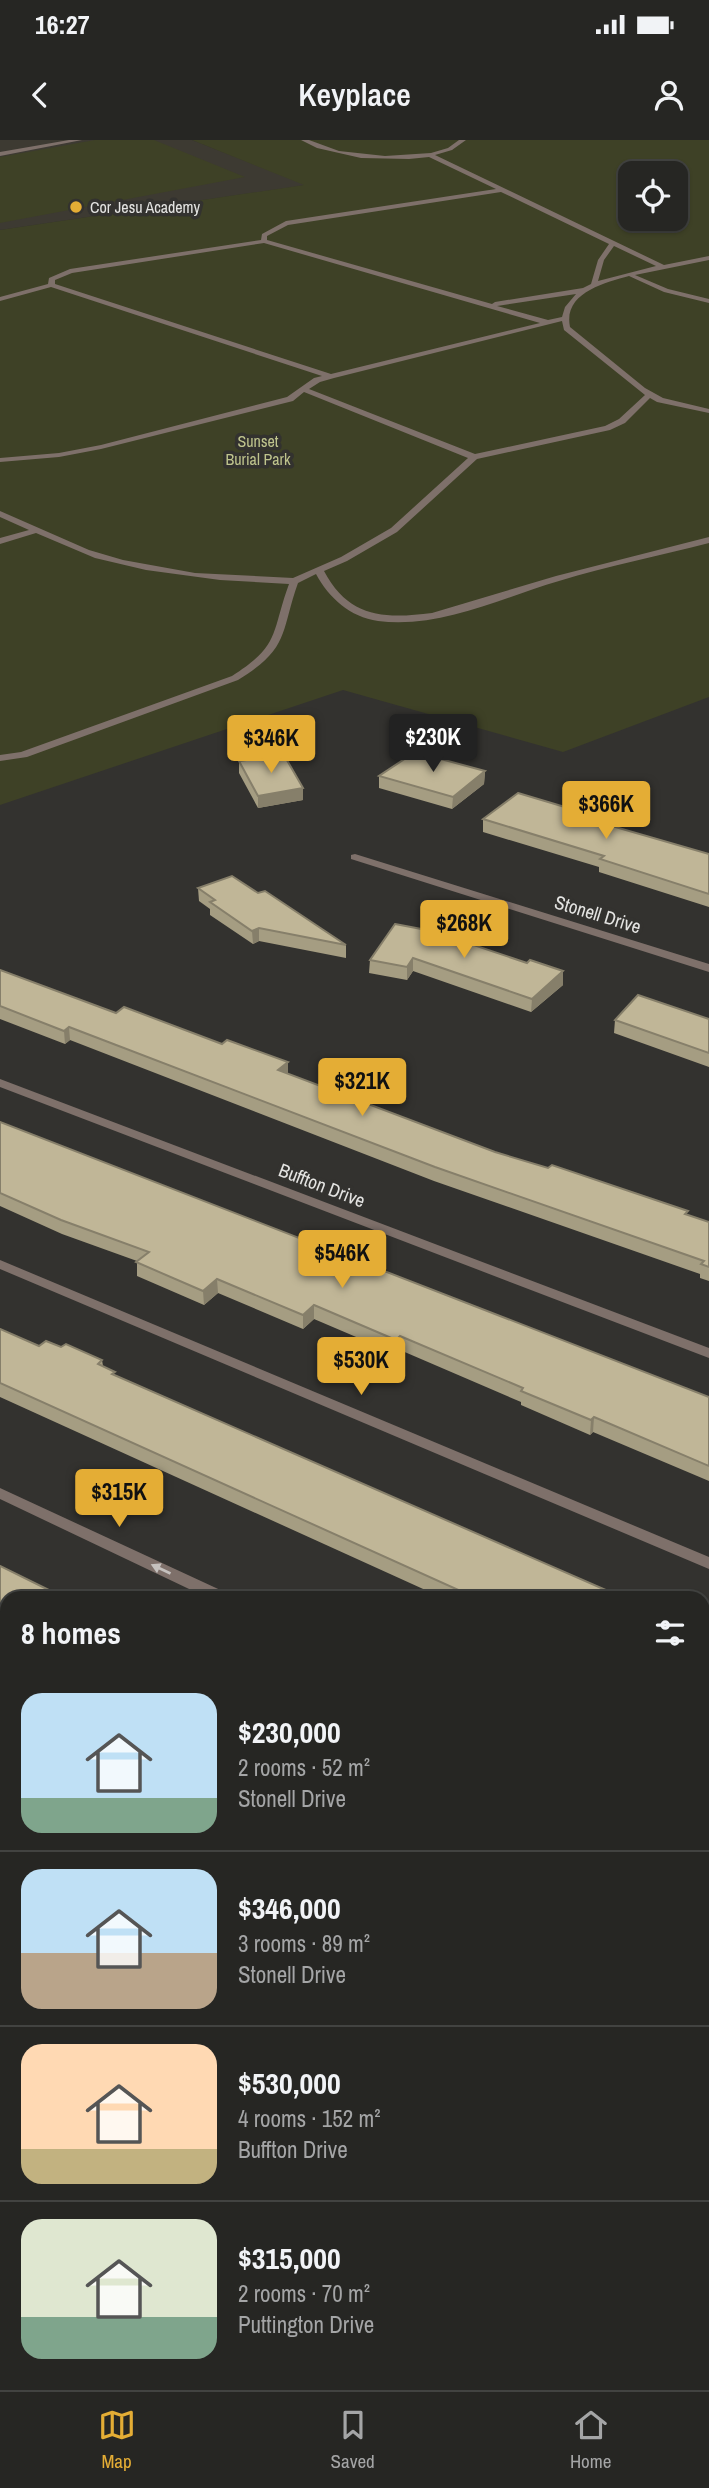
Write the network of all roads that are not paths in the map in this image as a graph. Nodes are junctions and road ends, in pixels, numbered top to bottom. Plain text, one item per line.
1 (79, 140) edge
2 (304, 140) edge
3 (463, 140) edge
4 (0, 154) edge
5 (430, 155) junction
6 (501, 190) junction
7 (264, 241) junction
8 (612, 243) junction
9 (709, 258) edge
10 (664, 268) junction
11 (632, 276) junction
12 (594, 284) junction
13 (52, 285) junction
14 (587, 290) junction
15 (0, 299) edge
16 (709, 301) edge
17 (491, 305) junction
18 (551, 323) junction
19 (565, 324) junction
20 (331, 376) junction
21 (304, 390) junction
22 (650, 394) junction
23 (709, 411) edge
24 (474, 457) junction
25 (0, 460) edge
26 (0, 514) edge
27 (38, 530) junction
28 (709, 540) edge
29 (0, 541) edge
30 (318, 569) junction
31 (294, 580) junction
32 (0, 758) edge
33 (355, 857) dead end
34 (709, 968) edge
35 (0, 1083) edge
36 (0, 1264) edge
37 (709, 1353) edge
38 (0, 1493) edge
39 (709, 1563) edge
40 (208, 1591) edge

1 - 4 street
2 - 5 street
3 - 5 street
5 - 6 street
6 - 7 street
6 - 8 street
7 - 13 street
7 - 17 street
8 - 10 street
8 - 12 street
9 - 10 street
10 - 11 street
11 - 12 street
11 - 16 street
12 - 14 street
13 - 15 street
13 - 20 street
14 - 17 street
14 - 19 street
17 - 18 street
18 - 19 street
18 - 20 street
19 - 22 street
20 - 21 street
21 - 24 street
21 - 25 street
22 - 23 street
22 - 24 street
24 - 30 street
26 - 27 street
27 - 29 street
27 - 31 street
28 - 30 street
30 - 31 street
31 - 32 street
33 - 34 street, Stonell Drive
35 - 37 street, Buffton Drive
36 - 39 street
40 -> 38 street

